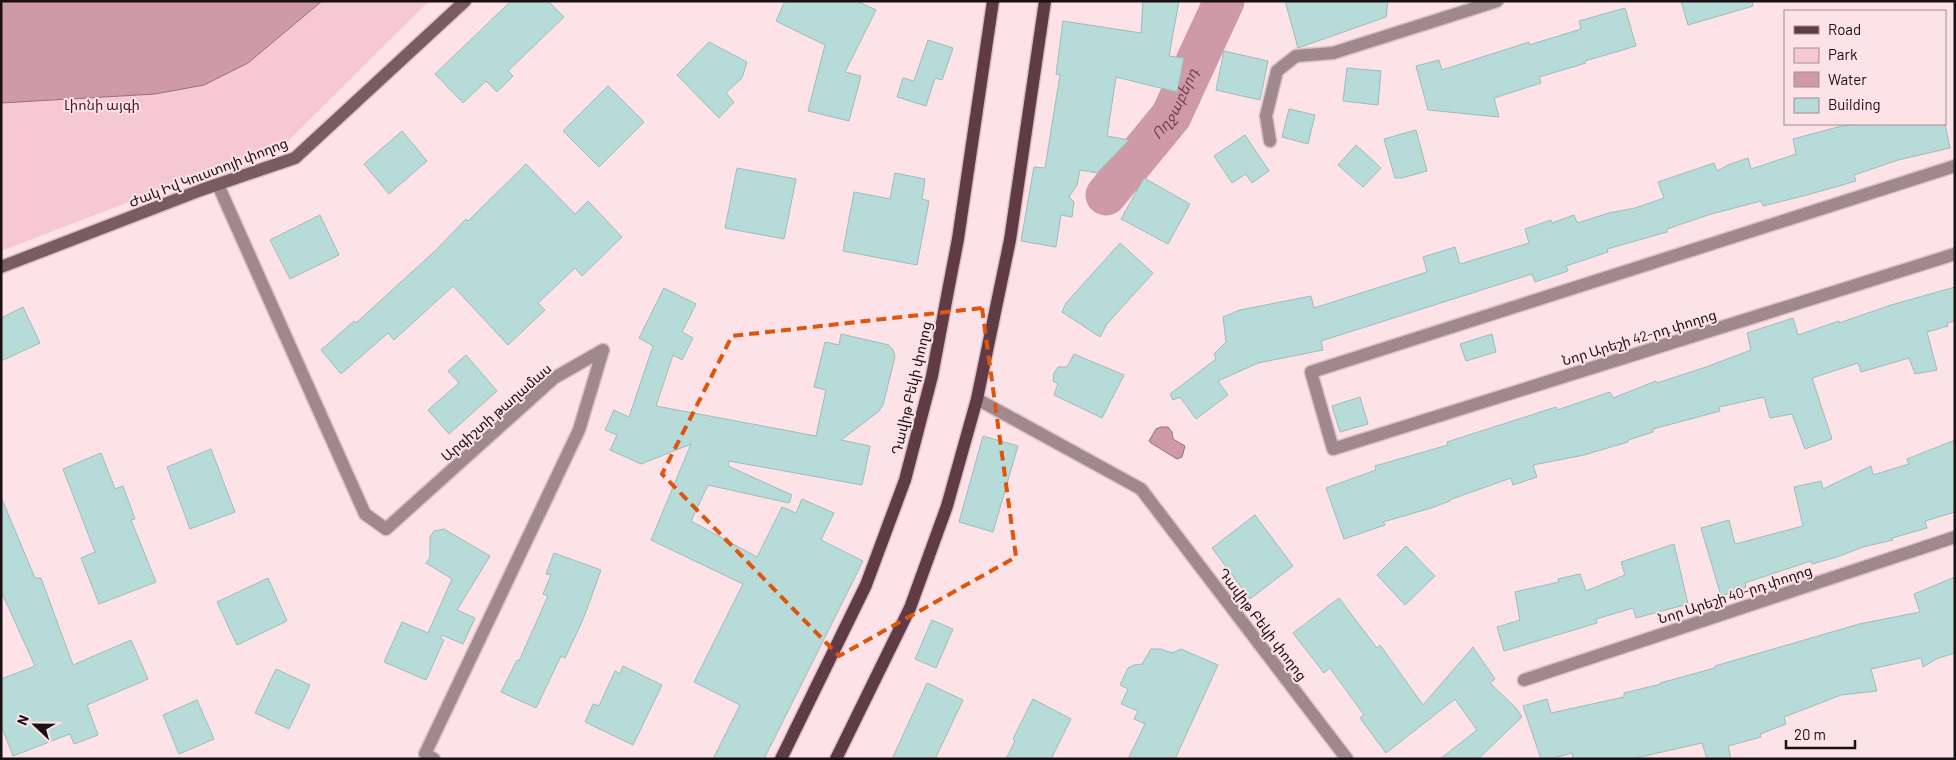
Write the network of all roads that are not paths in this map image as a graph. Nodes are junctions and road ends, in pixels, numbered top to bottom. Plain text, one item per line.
1 (465, 1) edge
2 (993, 1) edge
3 (1045, 1) edge
4 (1497, 1) edge
5 (1270, 141) dead end
6 (1955, 166) edge
7 (218, 185) junction
8 (1955, 254) edge
9 (1, 267) edge
10 (977, 399) junction
11 (1955, 537) edge
12 (1524, 680) dead end
13 (434, 759) edge
14 (781, 759) edge
15 (836, 759) edge
16 (1347, 759) edge

1 - 7 main road, Ժակ Իվ Կուստոյի փողոց
2 - 14 main road, Դավիթ Բեկի փողոց
3 - 10 main road
4 - 5 street
6 - 8 street, Նոր Արեշի 42-րդ փողոց
7 - 9 main road, Ժակ Իվ Կուստոյի փողոց
7 - 13 street, Արգիշտի թաղամաս
10 - 15 main road
10 - 16 street, Դավիթ Բեկի փողոց
11 - 12 street, Նոր Արեշի 40-րդ փողոց

